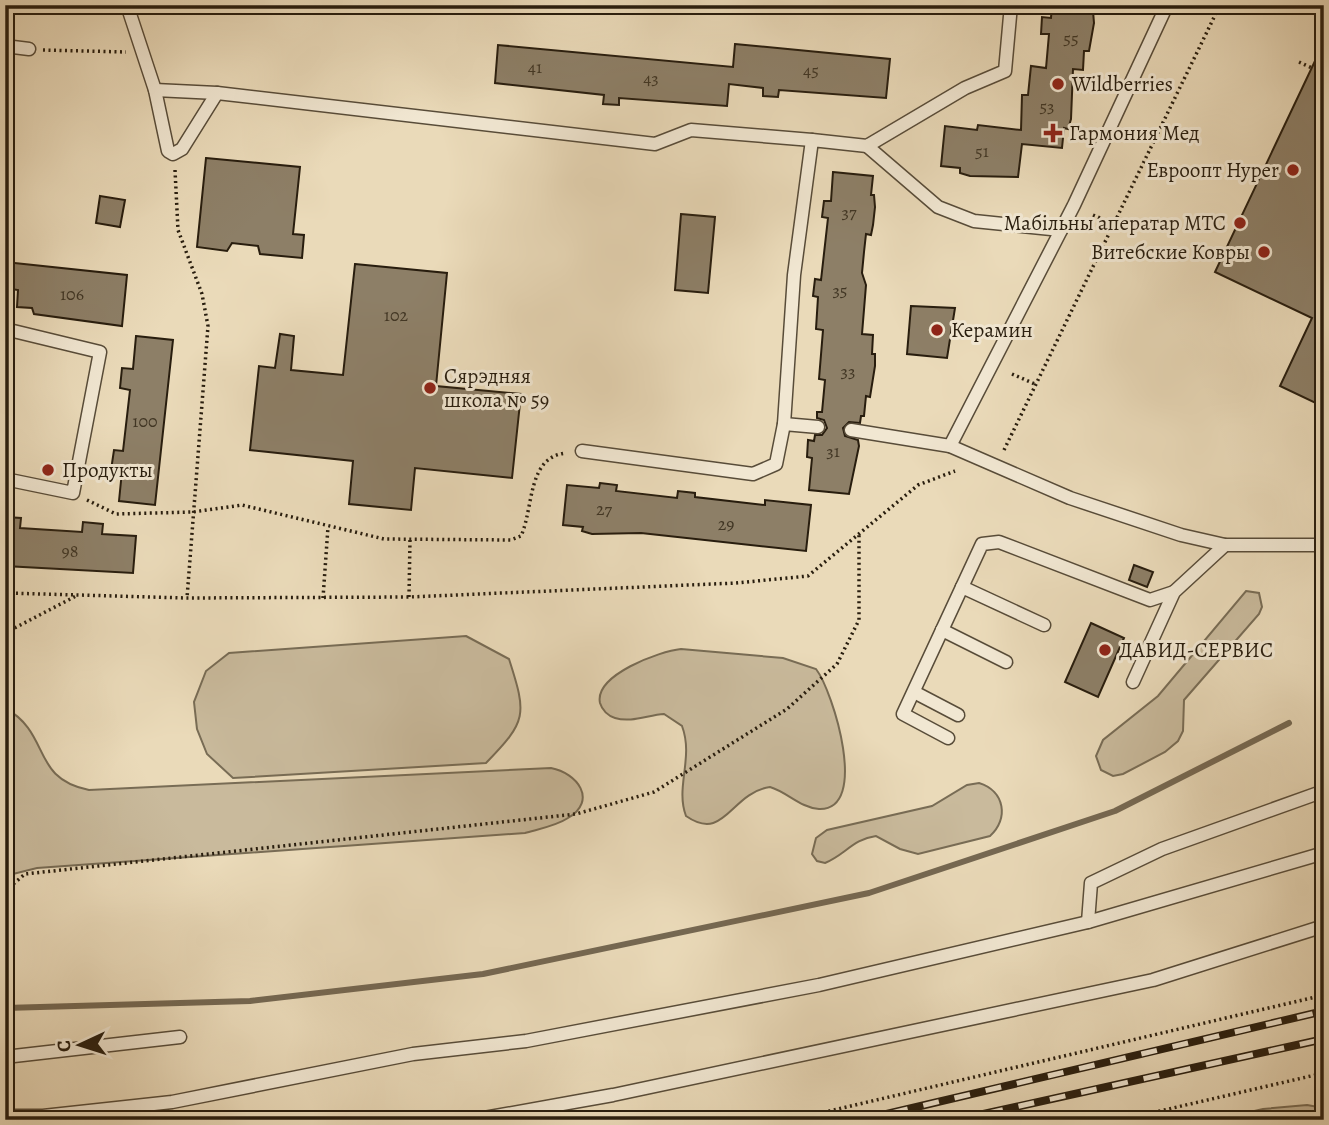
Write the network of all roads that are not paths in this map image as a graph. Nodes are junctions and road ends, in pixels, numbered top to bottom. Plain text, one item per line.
1 (127, 5) edge
2 (1011, 5) edge
3 (1167, 5) edge
4 (5, 46) edge
5 (29, 49) road end
6 (155, 90) junction
7 (218, 93) junction
8 (812, 140) junction
9 (867, 146) junction
10 (1061, 230) junction
11 (5, 329) edge
12 (784, 424) junction
13 (818, 427) dead end
14 (851, 430) dead end
15 (950, 446) junction
16 (582, 452) road end
17 (5, 479) edge
18 (1225, 545) junction
19 (1324, 545) edge
20 (962, 587) junction
21 (1174, 592) junction
22 (1044, 625) dead end
23 (942, 630) junction
24 (1006, 662) dead end
25 (1133, 682) dead end
26 (914, 692) junction
27 (958, 715) dead end
28 (948, 738) dead end
29 (1324, 791) edge
30 (1324, 853) edge
31 (1088, 922) junction
32 (1324, 926) edge
33 (180, 1037) dead end
34 (5, 1057) edge
35 (5, 1115) edge
36 (473, 1120) edge

1 - 6 lane
2 - 9 lane
3 - 10 lane
4 - 5 lane
6 - 7 lane
6 - 7 lane
7 - 8 lane
8 - 9 lane
8 - 12 lane
9 - 10 lane
10 - 15 lane
11 - 17 lane
12 - 13 lane
12 - 16 lane
14 - 15 lane
15 - 18 lane
18 - 19 lane
18 - 21 lane
20 - 21 lane
20 - 22 lane
20 - 23 lane
21 - 25 lane
23 - 24 lane
23 - 26 lane
26 - 27 lane
26 - 28 lane
29 - 31 lane
30 - 31 lane
31 - 35 lane
32 - 36 lane
33 - 34 lane

